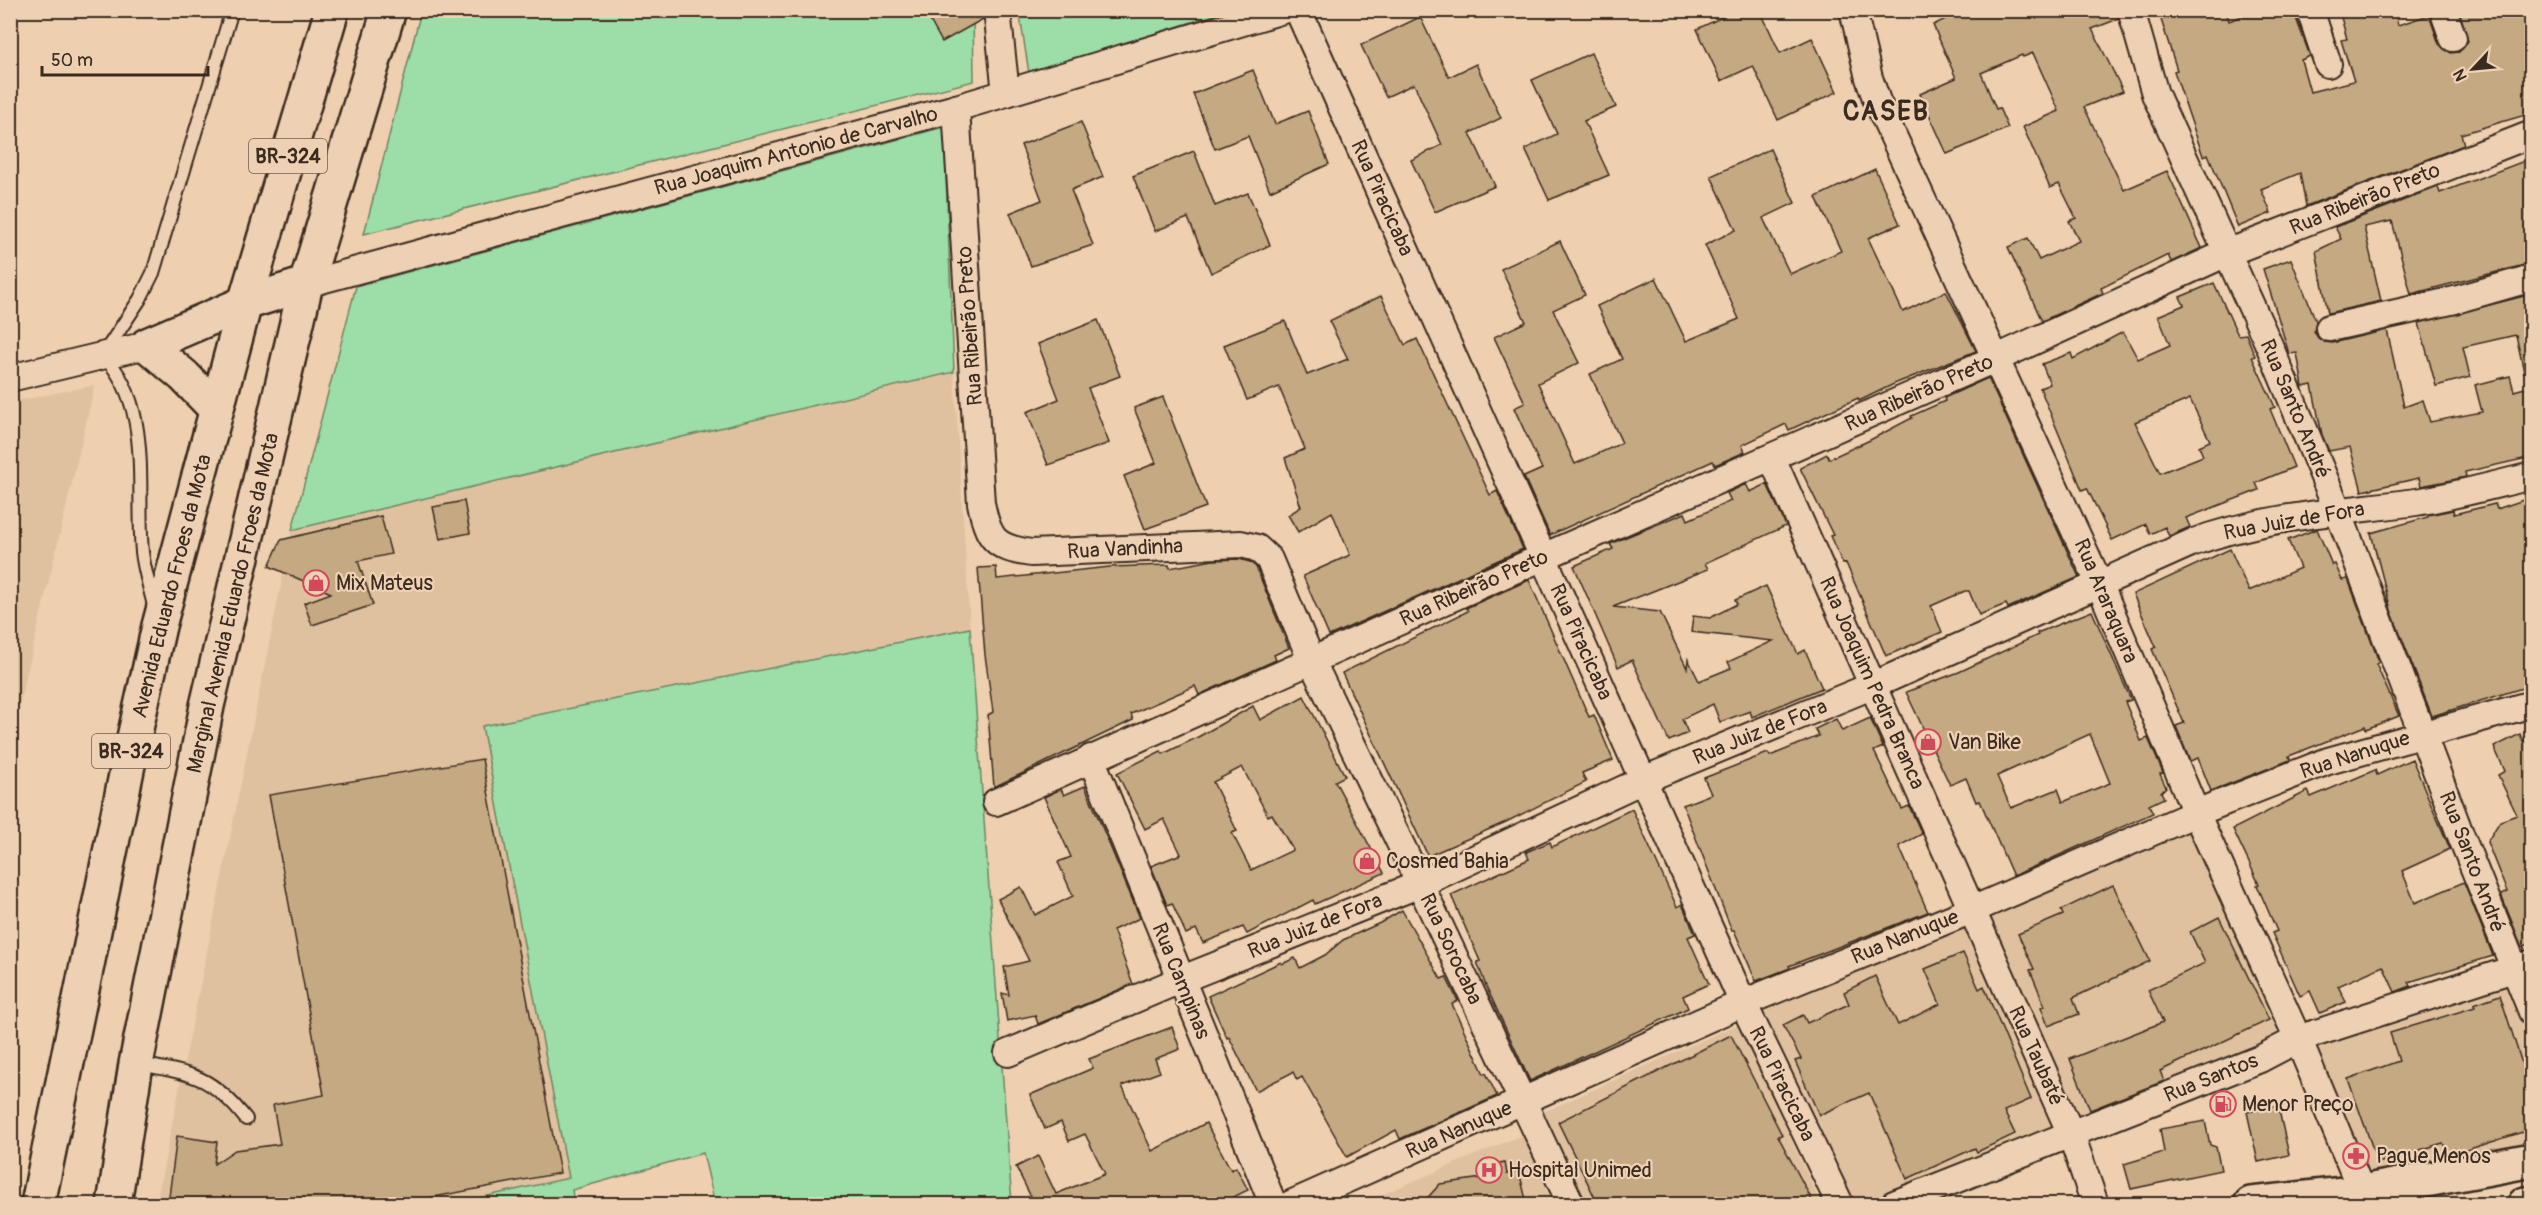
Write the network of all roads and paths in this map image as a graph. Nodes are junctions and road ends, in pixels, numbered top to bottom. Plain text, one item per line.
1 (232, 10) edge
2 (332, 10) edge
3 (389, 10) edge
4 (997, 10) edge
5 (1283, 10) edge
6 (1298, 10) edge
7 (1853, 10) edge
8 (2131, 10) edge
9 (2310, 10) edge
10 (2443, 10) edge
11 (2453, 38) dead end
12 (2328, 64) dead end
13 (1006, 93) junction
14 (956, 108) junction
15 (2532, 134) edge
16 (2227, 253) junction
17 (2532, 278) edge
18 (306, 284) junction
19 (245, 303) junction
20 (2329, 328) dead end
21 (147, 345) junction
22 (103, 355) junction
23 (1997, 358) junction
24 (10, 378) edge
25 (216, 410) junction
26 (1772, 458) junction
27 (2532, 476) edge
28 (2338, 511) junction
29 (995, 542) joint
30 (1543, 557) junction
31 (2099, 583) junction
32 (159, 626) junction
33 (1312, 662) junction
34 (1874, 685) junction
35 (2532, 704) edge
36 (2423, 733) junction
37 (1091, 758) junction
38 (1643, 780) junction
39 (996, 802) dead end
40 (2196, 813) junction
41 (1420, 884) junction
42 (1972, 910) junction
43 (2522, 965) edge
44 (1180, 980) junction
45 (1743, 1003) junction
46 (2532, 1012) edge
47 (2298, 1040) junction
48 (1008, 1053) dead end
49 (136, 1064) junction
50 (1522, 1102) junction
51 (246, 1119) dead end
52 (2071, 1134) junction
53 (2532, 1160) edge
54 (2362, 1192) junction
55 (2532, 1203) edge
56 (38, 1204) edge
57 (114, 1204) edge
58 (1273, 1204) edge
59 (1291, 1204) edge
60 (1571, 1204) edge
61 (1840, 1204) edge
62 (1894, 1204) edge
63 (2095, 1204) edge
64 (2251, 1204) edge
65 (2524, 1204) edge

1 - 22 lane
2 - 19 main road, Avenida Eduardo Froes da Mota / BR-324
3 - 18 main road, Marginal Avenida Eduardo Froes da Mota
4 - 13 street
5 - 13 street, Rua Joaquim Antonio de Carvalho
6 - 30 street, Rua Piracicaba
7 - 23 street, Rua Araraquara
8 - 16 street, Rua Santo André
9 - 12 street
10 - 11 street
13 - 14 street, Rua Joaquim Antonio de Carvalho
14 - 18 street, Rua Joaquim Antonio de Carvalho
14 - 29 street, Rua Ribeirão Preto
15 - 16 street, Rua Ribeirão Preto
16 - 23 street, Rua Ribeirão Preto
16 - 28 street, Rua Santo André
17 - 20 street
18 - 19 main road
18 - 49 main road, Marginal Avenida Eduardo Froes da Mota
19 - 21 main road
19 - 25 main road, Avenida Eduardo Froes da Mota / BR-324
21 - 22 street
21 - 25 main road
22 - 24 street
22 - 32 lane
23 - 26 street, Rua Ribeirão Preto
23 - 31 street, Rua Araraquara
25 - 32 main road, Avenida Eduardo Froes da Mota / BR-324
26 - 30 street, Rua Ribeirão Preto
26 - 34 street, Rua Joaquim Pedra Branca
27 - 28 street, Rua Juiz de Fora
28 - 31 street, Rua Juiz de Fora
28 - 36 street, Rua Santo André
29 - 33 street, Rua Vandinha
30 - 33 street, Rua Ribeirão Preto
30 - 38 street, Rua Piracicaba
31 - 34 street, Rua Juiz de Fora
31 - 40 street, Rua Araraquara
32 - 56 main road, Avenida Eduardo Froes da Mota / BR-324
33 - 37 street, Rua Ribeirão Preto
33 - 41 street, Rua Sorocaba
34 - 38 street, Rua Juiz de Fora
34 - 42 street, Rua Joaquim Pedra Branca
35 - 36 street, Rua Nanuque
36 - 40 street, Rua Nanuque
36 - 43 street, Rua Santo André
37 - 39 street, Rua Ribeirão Preto
37 - 44 street, Rua Campinas
38 - 41 street, Rua Juiz de Fora
38 - 45 street, Rua Piracicaba
40 - 42 street, Rua Nanuque
40 - 47 street, Rua Araraquara
41 - 44 street, Rua Juiz de Fora
41 - 50 street, Rua Sorocaba
42 - 45 street, Rua Nanuque
42 - 52 street, Rua Taubaté
43 - 46 street, Rua Santo André
43 - 47 street, Rua Santos
44 - 48 street, Rua Juiz de Fora
44 - 58 street, Rua Campinas
45 - 50 street, Rua Nanuque
45 - 61 street, Rua Piracicaba
47 - 52 street, Rua Santos
47 - 54 street, Rua Araraquara
49 - 51 lane
49 - 57 main road, Marginal Avenida Eduardo Froes da Mota
50 - 59 street, Rua Nanuque
50 - 60 street, Rua Sorocaba
52 - 62 street, Rua Santos
52 - 63 street, Rua Taubaté
53 - 54 main road
54 - 64 main road
55 - 65 main road

